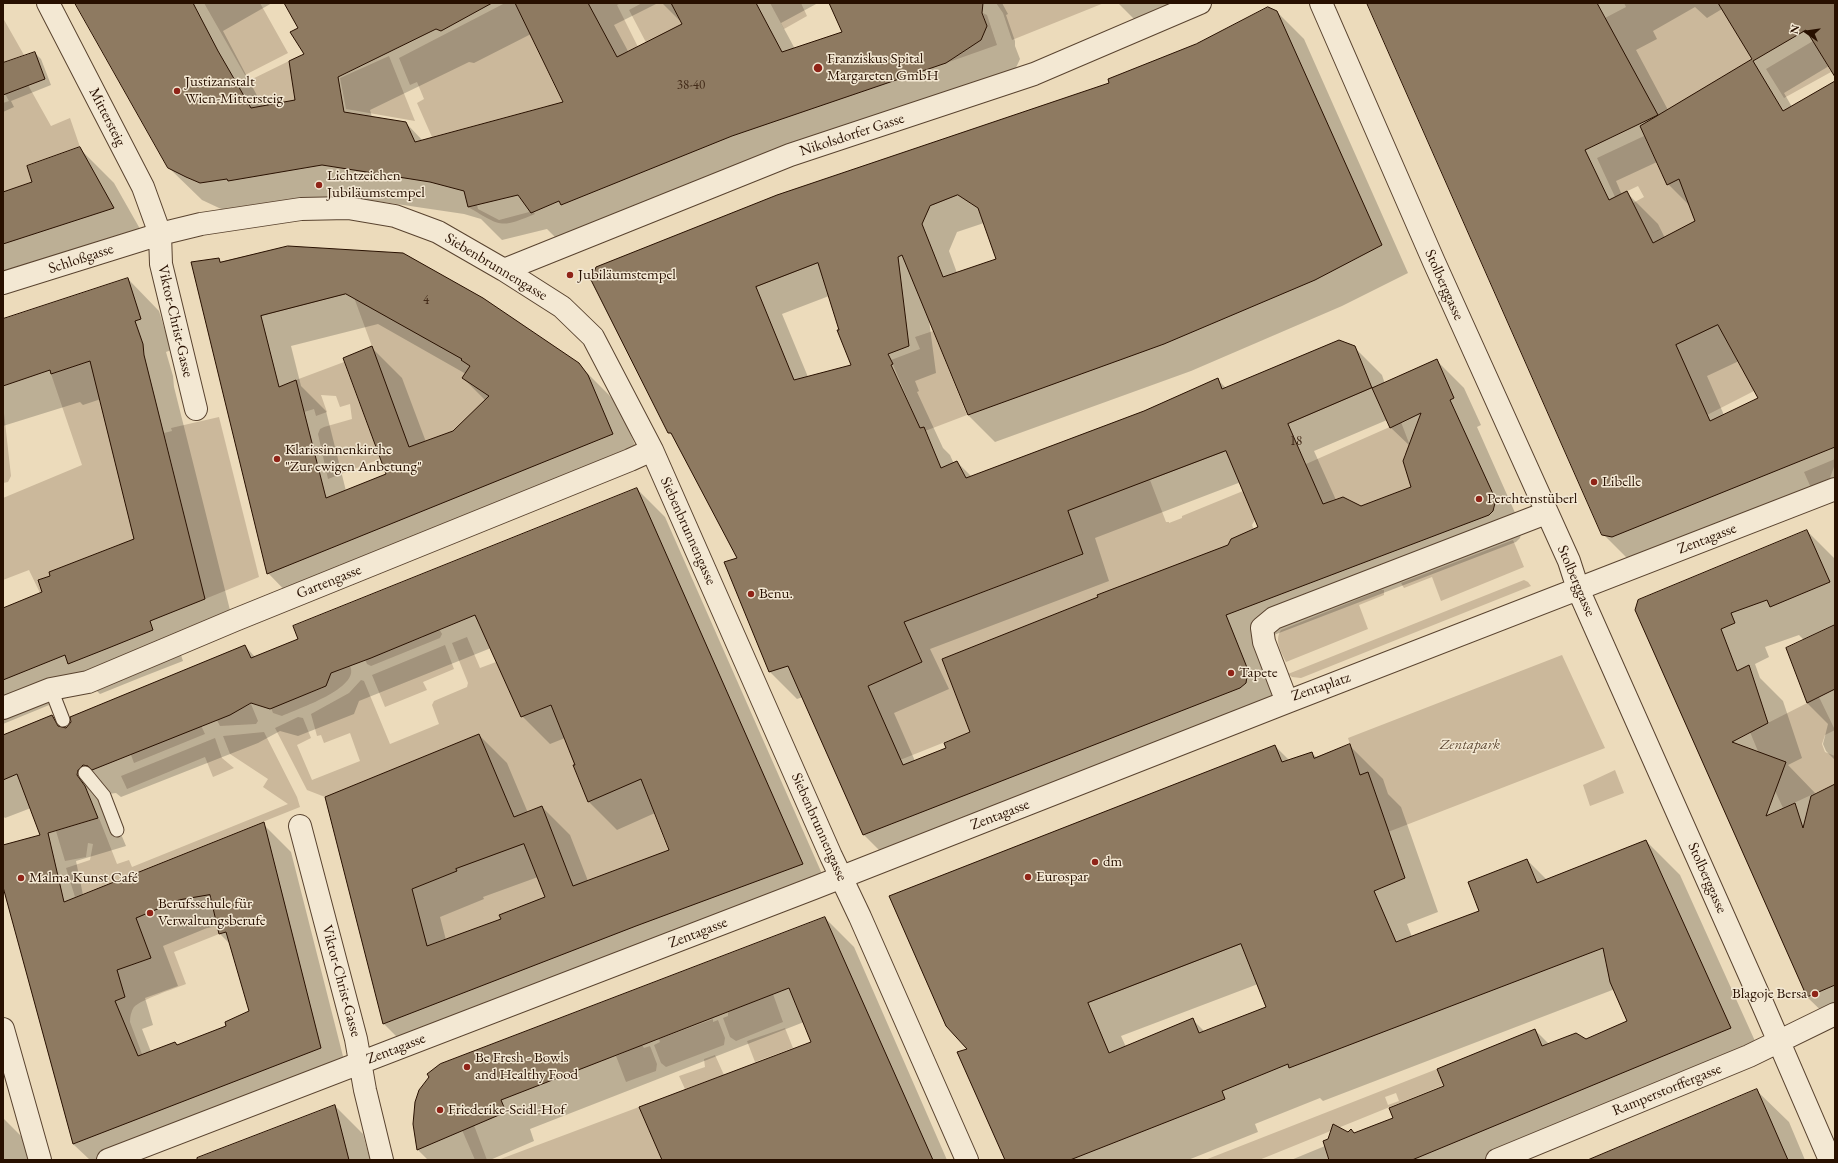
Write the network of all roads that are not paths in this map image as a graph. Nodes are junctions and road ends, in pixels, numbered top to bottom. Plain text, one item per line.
1 (48, 3) edge
2 (1200, 3) edge
3 (1322, 3) edge
4 (160, 234) junction
5 (504, 270) junction
6 (3, 283) edge
7 (196, 409) dead end
8 (652, 450) junction
9 (1833, 496) edge
10 (1546, 513) junction
11 (1578, 589) junction
12 (51, 689) junction
13 (1287, 702) junction
14 (3, 708) edge
15 (63, 720) dead end
16 (85, 773) dead end
17 (300, 826) dead end
18 (117, 830) dead end
19 (841, 877) junction
20 (1835, 1014) edge
21 (3, 1029) edge
22 (1779, 1041) junction
23 (360, 1063) junction
24 (40, 1160) edge
25 (108, 1160) edge
26 (382, 1160) edge
27 (967, 1160) edge
28 (1497, 1160) edge
29 (1830, 1160) edge

1 - 4 street, Mittersteig
2 - 5 street, Nikolsdorfer Gasse
3 - 10 street, Stolberggasse
4 - 5 street, Siebenbrunnengasse
4 - 6 street, Schloßgasse
4 - 7 street, Viktor-Christ-Gasse
5 - 8 street, Siebenbrunnengasse
8 - 12 street, Gartengasse
8 - 19 street, Siebenbrunnengasse
9 - 11 street, Zentagasse
10 - 11 street, Stolberggasse
10 - 13 street, Zentaplatz
11 - 13 street, Zentaplatz
11 - 22 street, Stolberggasse
12 - 14 street, Gartengasse
12 - 15 lane
13 - 19 street, Zentagasse
16 - 18 lane
17 - 23 street, Viktor-Christ-Gasse
19 - 23 street, Zentagasse
19 - 27 street, Siebenbrunnengasse
20 - 22 street, Ramperstorffergasse
21 - 24 street
22 - 28 street, Ramperstorffergasse
22 - 29 street, Stolberggasse
23 - 25 street, Zentagasse
23 - 26 street, Viktor-Christ-Gasse

